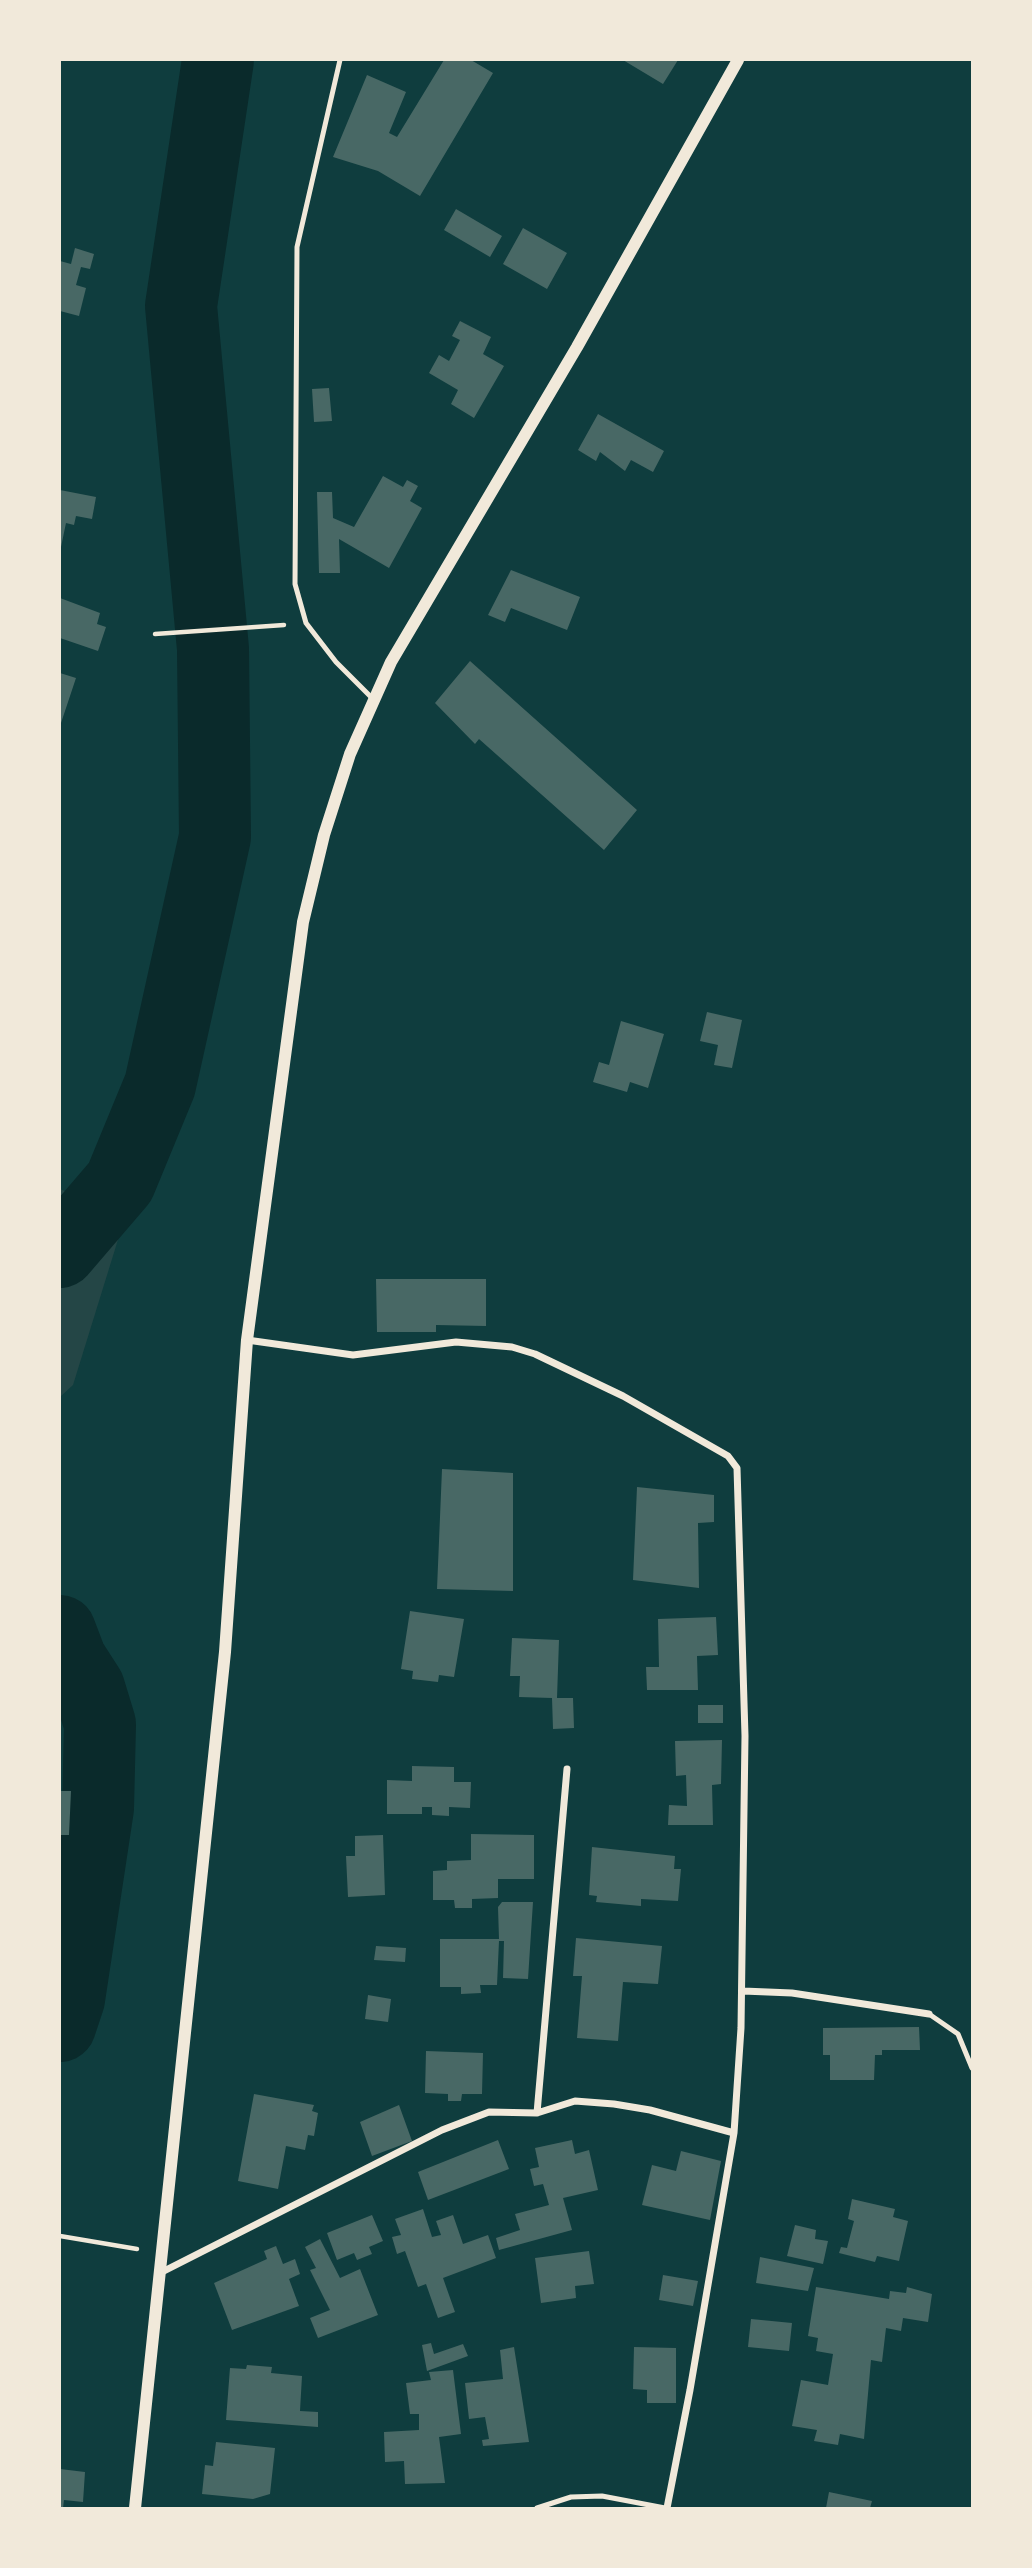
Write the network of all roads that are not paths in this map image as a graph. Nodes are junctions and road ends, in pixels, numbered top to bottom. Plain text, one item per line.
1 (340, 60) edge
2 (738, 60) edge
3 (374, 700) junction
4 (247, 1340) junction
5 (567, 1769) dead end
6 (743, 1991) junction
7 (929, 2014) joint
8 (972, 2068) edge
9 (537, 2113) junction
10 (734, 2133) junction
11 (160, 2273) junction
12 (135, 2508) edge
13 (537, 2508) edge
14 (666, 2508) edge

1 - 3 lane
2 - 3 street
3 - 4 street
4 - 6 street
4 - 11 street
5 - 9 street
6 - 7 street
6 - 10 street
7 - 8 lane
9 - 10 street
9 - 11 street
10 - 14 street
11 - 12 street
13 - 14 lane

